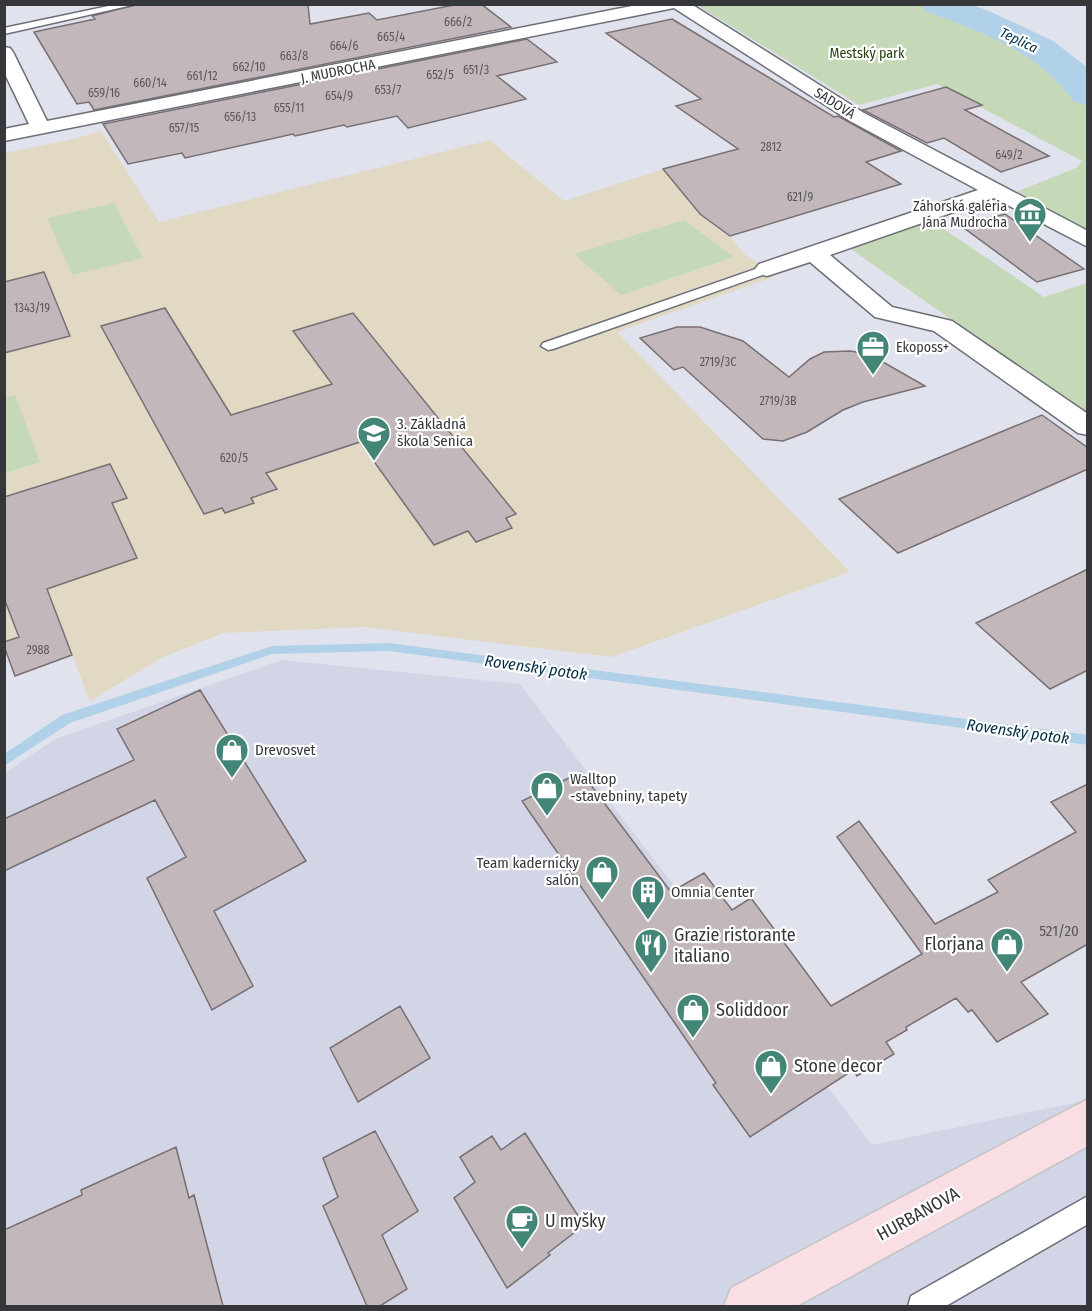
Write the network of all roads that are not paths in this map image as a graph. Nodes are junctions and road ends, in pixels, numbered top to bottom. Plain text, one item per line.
1 (133, 4) edge
2 (670, 4) edge
3 (679, 4) edge
4 (4, 31) edge
5 (4, 52) edge
6 (41, 128) junction
7 (4, 135) edge
8 (997, 190) junction
9 (1088, 240) edge
10 (814, 253) junction
11 (767, 269) joint
12 (548, 346) dead end
13 (1088, 427) edge
14 (1088, 1120) edge
15 (1088, 1209) edge
16 (749, 1306) edge
17 (921, 1306) edge

1 - 4 lane
2 - 6 street, J. MUDROCHA
3 - 8 street, SADOVÁ
5 - 6 street
6 - 7 street, J. MUDROCHA
8 - 9 street, SADOVÁ
8 - 10 street
10 - 11 street
10 - 13 street
11 - 12 lane
14 - 16 main road, HURBANOVA
15 - 17 lane

